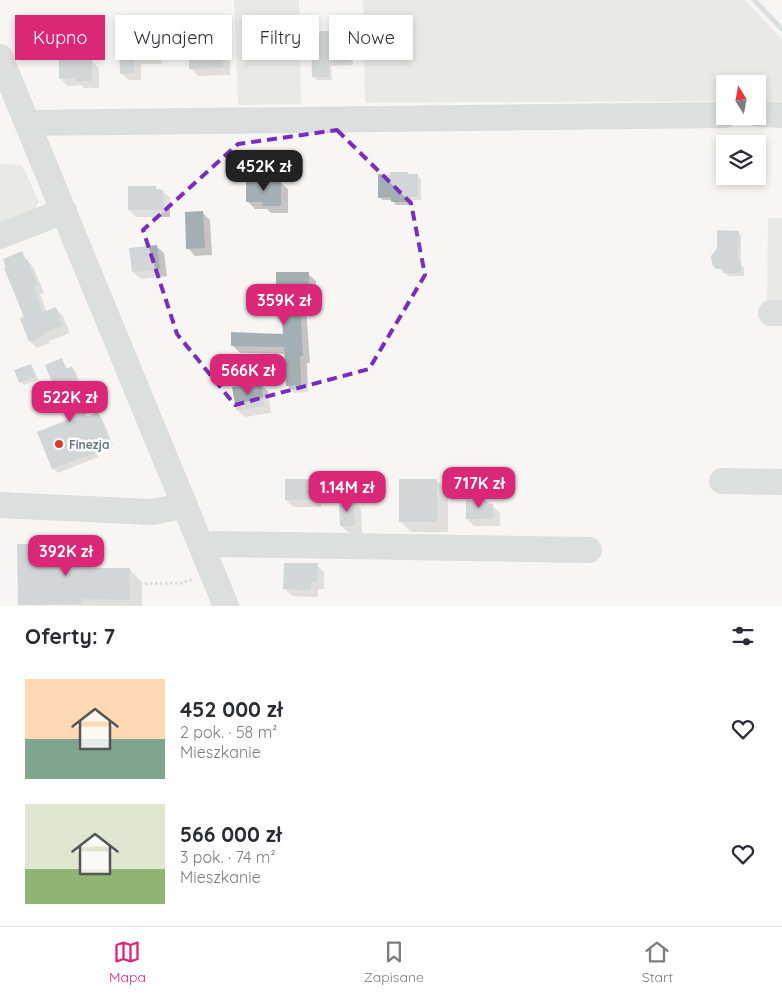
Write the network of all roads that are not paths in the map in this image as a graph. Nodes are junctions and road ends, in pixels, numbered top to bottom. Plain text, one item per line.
1 (0, 56) edge
2 (716, 114) edge
3 (766, 114) edge
4 (782, 115) edge
5 (27, 123) junction
6 (64, 211) junction
7 (0, 236) edge
8 (722, 481) dead end
9 (782, 482) edge
10 (184, 503) junction
11 (0, 505) edge
12 (202, 547) junction
13 (589, 550) dead end
14 (226, 606) edge

1 - 5 street
2 - 5 street
3 - 4 street
5 - 6 street
6 - 7 street
6 - 10 street
8 - 9 street
10 - 11 street
10 - 12 street
12 - 13 street
12 - 14 street

